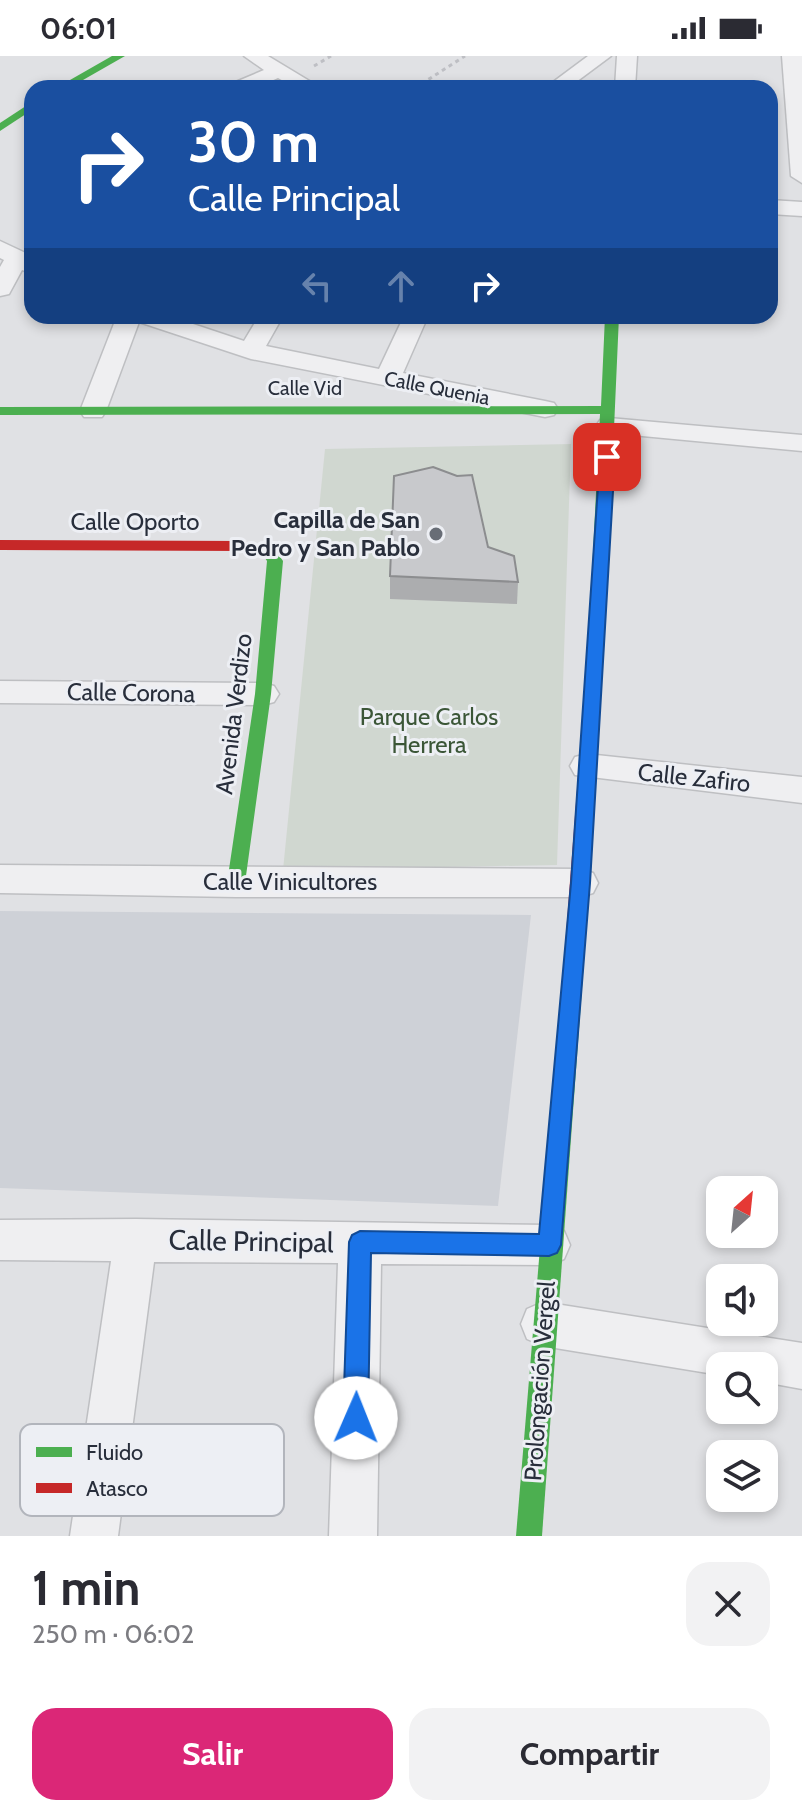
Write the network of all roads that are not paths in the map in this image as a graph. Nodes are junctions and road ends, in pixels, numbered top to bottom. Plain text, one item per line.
1 (120, 56) edge
2 (254, 56) edge
3 (598, 56) edge
4 (792, 56) edge
5 (627, 57) edge
6 (277, 71) junction
7 (76, 80) edge
8 (256, 80) edge
9 (295, 80) edge
10 (566, 80) edge
11 (626, 80) edge
12 (24, 111) edge
13 (0, 128) edge
14 (802, 176) edge
15 (778, 208) edge
16 (802, 209) edge
17 (21, 258) edge
18 (0, 289) edge
19 (126, 324) edge
20 (168, 324) edge
21 (266, 324) edge
22 (412, 324) edge
23 (612, 324) edge
24 (251, 351) junction
25 (388, 378) junction
26 (546, 409) junction
27 (0, 411) edge
28 (93, 411) junction
29 (609, 418) junction
30 (802, 443) edge
31 (0, 545) edge
32 (269, 552) joint
33 (0, 692) edge
34 (263, 694) junction
35 (587, 766) junction
36 (802, 790) edge
37 (0, 879) edge
38 (236, 883) junction
39 (580, 883) junction
40 (136, 1239) junction
41 (0, 1240) edge
42 (360, 1242) junction
43 (549, 1245) junction
44 (543, 1324) junction
45 (802, 1366) edge
46 (110, 1424) edge
47 (97, 1516) edge
48 (94, 1536) edge
49 (353, 1536) edge
50 (529, 1536) edge

1 - 7 street
2 - 6 street
3 - 5 street
3 - 10 street
4 - 14 street
5 - 11 street
6 - 8 street
6 - 9 street
12 - 13 street
15 - 16 street
17 - 18 street
19 - 28 street
20 - 24 street, Calle Quenia
21 - 24 street
22 - 25 street
23 - 29 street, Prolongación Vergel
24 - 25 street, Calle Quenia
25 - 26 street, Calle Quenia
26 - 28 street, Calle Vid
26 - 29 street, Calle Vid
27 - 28 street, Calle Vid
29 - 30 street
29 - 35 street, Prolongación Vergel
31 - 32 street, Calle Oporto
32 - 34 street, Avenida Verdizo
33 - 34 street, Calle Corona
34 - 38 street, Avenida Verdizo
35 - 36 street, Calle Zafiro
35 - 39 street, Prolongación Vergel
37 - 38 street, Calle Vinicultores
38 - 39 street, Calle Vinicultores
39 - 43 street, Prolongación Vergel
40 - 41 street, Calle Principal
40 - 42 street, Calle Principal
40 - 46 street
42 - 43 street, Calle Principal
42 - 49 street
43 - 44 street, Prolongación Vergel
44 - 45 street
44 - 50 street, Prolongación Vergel
47 - 48 street

